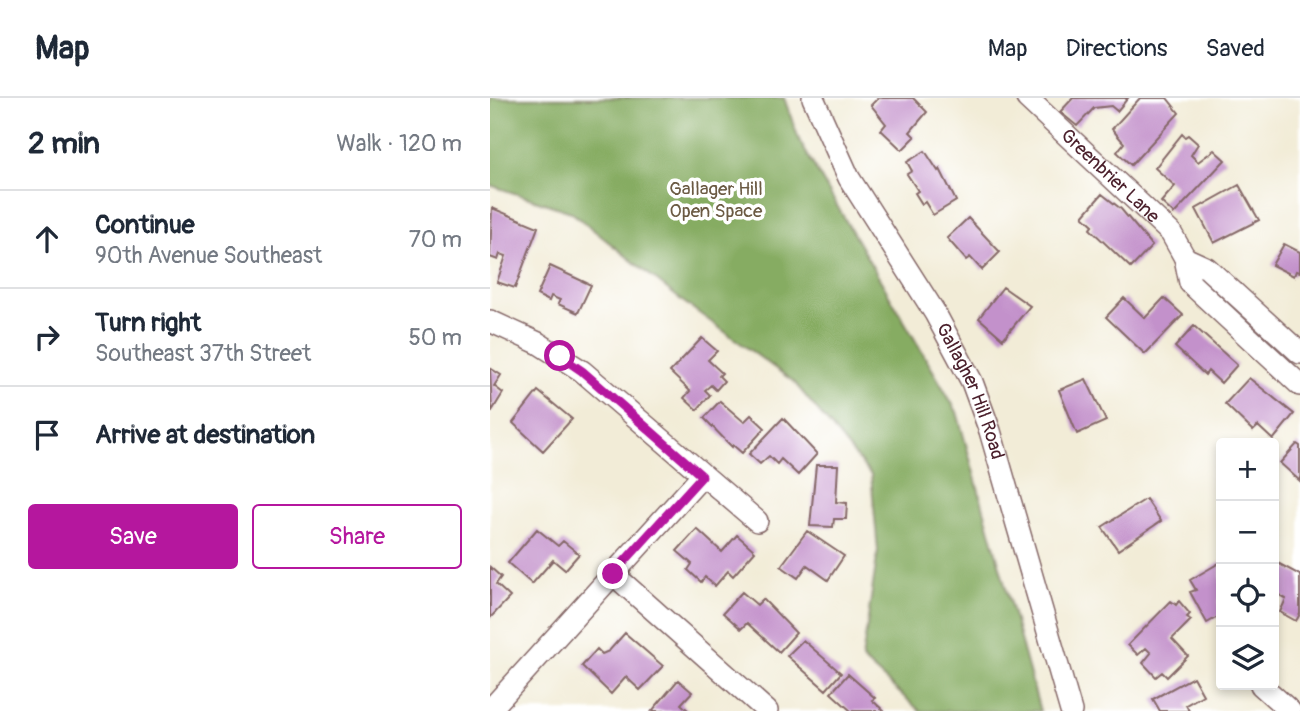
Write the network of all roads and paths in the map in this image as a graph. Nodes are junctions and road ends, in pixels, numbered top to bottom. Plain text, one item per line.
1 (813, 98) edge
2 (1027, 98) edge
3 (1185, 258) junction
4 (490, 321) edge
5 (1300, 353) edge
6 (1300, 385) edge
7 (702, 476) junction
8 (757, 521) dead end
9 (613, 574) junction
10 (1267, 690) edge
11 (490, 710) edge
12 (767, 711) edge
13 (1071, 711) edge
14 (1290, 711) edge

1 - 13 street, Gallagher Hill Road
2 - 3 street, Greenbrier Lane
3 - 5 street, Greenbrier Lane
3 - 6 street, Greenbrier Lane
4 - 7 street
7 - 8 street
7 - 9 street
9 - 11 street
9 - 12 street
10 - 14 street

